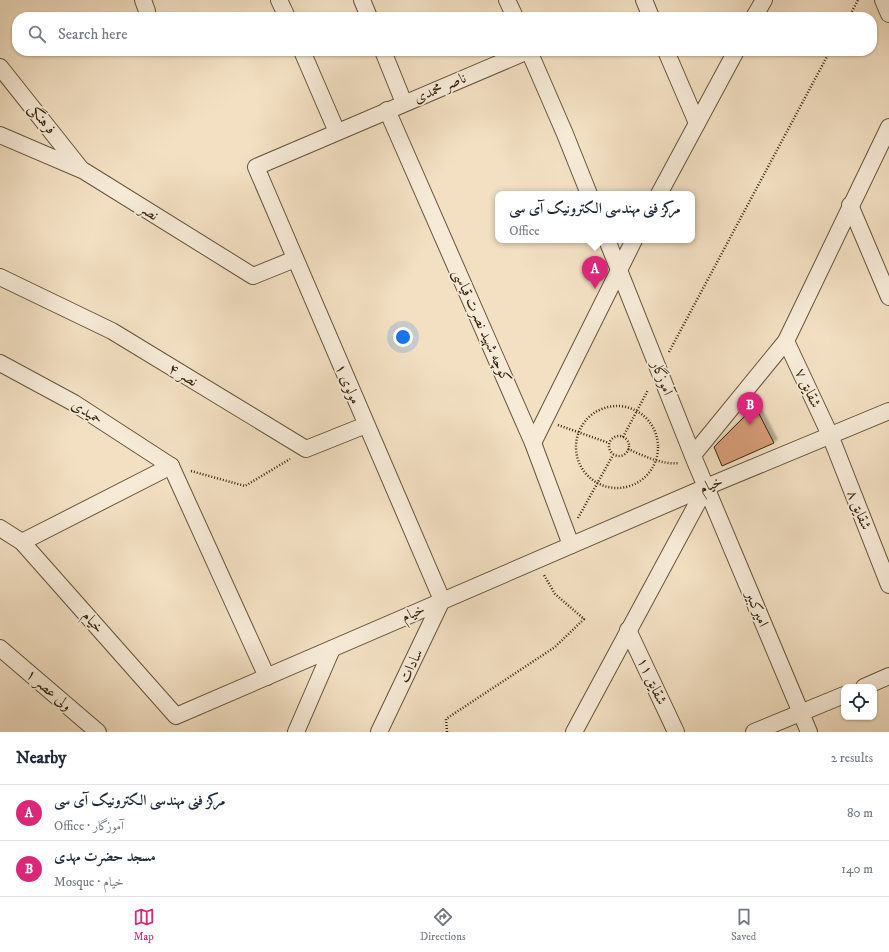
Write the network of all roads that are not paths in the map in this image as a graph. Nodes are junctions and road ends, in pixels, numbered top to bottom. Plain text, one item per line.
1 (279, 0) edge
2 (362, 0) edge
3 (507, 0) edge
4 (644, 0) edge
5 (763, 0) edge
6 (883, 0) edge
7 (285, 12) edge
8 (367, 12) edge
9 (513, 12) edge
10 (649, 12) edge
11 (757, 12) edge
12 (889, 14) edge
13 (304, 56) edge
14 (385, 56) edge
15 (516, 56) edge
16 (530, 56) edge
17 (668, 56) edge
18 (733, 56) edge
19 (0, 67) edge
20 (404, 103) junction
21 (387, 110) junction
22 (697, 123) junction
23 (889, 127) edge
24 (337, 132) junction
25 (0, 135) edge
26 (84, 171) junction
27 (588, 191) edge
28 (661, 191) edge
29 (850, 205) junction
30 (607, 243) edge
31 (632, 243) edge
32 (295, 258) junction
33 (618, 270) junction
34 (0, 277) edge
35 (889, 297) edge
36 (786, 341) junction
37 (0, 363) edge
38 (889, 411) edge
39 (366, 425) junction
40 (830, 435) junction
41 (533, 443) junction
42 (694, 458) junction
43 (171, 466) junction
44 (706, 487) junction
45 (0, 528) edge
46 (569, 541) junction
47 (22, 542) junction
48 (889, 585) edge
49 (442, 600) junction
50 (628, 630) junction
51 (0, 648) edge
52 (332, 649) junction
53 (889, 676) edge
54 (267, 677) junction
55 (871, 684) edge
56 (841, 696) edge
57 (801, 713) junction
58 (98, 732) edge
59 (296, 732) edge
60 (379, 732) edge
61 (574, 732) edge
62 (676, 732) edge
63 (754, 732) edge
64 (809, 732) edge

1 - 7 street
2 - 8 street
3 - 9 street
4 - 10 street
5 - 11 street
6 - 12 street
13 - 24 street
14 - 20 street, ناصر محمدی
15 - 20 street, ناصر محمدی
16 - 27 street
17 - 22 street
18 - 22 street
19 - 26 street, فرهنگی
20 - 21 street
21 - 24 street
21 - 41 street, کوچه شهید نصرت قیاسی
22 - 28 street
23 - 29 street
24 - 32 street, مولوی ۱
25 - 26 street, نصر
26 - 32 street, نصر
29 - 35 street
29 - 36 street
30 - 33 street, آموزگار
31 - 33 street
32 - 39 street, مولوی ۱
33 - 41 street
33 - 42 street, آموزگار
34 - 39 street, نصر ۴
36 - 40 street, شقایق ۷
36 - 42 street
37 - 43 street, حمیدی
38 - 40 street, خیام
39 - 49 street, مولوی ۱
40 - 44 street, خیام
40 - 48 street, شقایق ۸
41 - 46 street, کوچه شهید نصرت قیاسی
42 - 44 street, آموزگار
43 - 47 street
43 - 54 street
44 - 46 street, خیام
44 - 50 street
44 - 57 street, امیرکبیر
45 - 47 street, خیام
46 - 49 street, خیام
47 - 54 street, خیام
49 - 52 street, خیام
49 - 60 street, سادات
50 - 61 street
50 - 62 street, شقایق ۱۱
51 - 58 street, ولی عصر ۱
52 - 54 street, خیام
52 - 59 street
53 - 55 street
56 - 57 street
57 - 63 street
57 - 64 street, امیرکبیر

